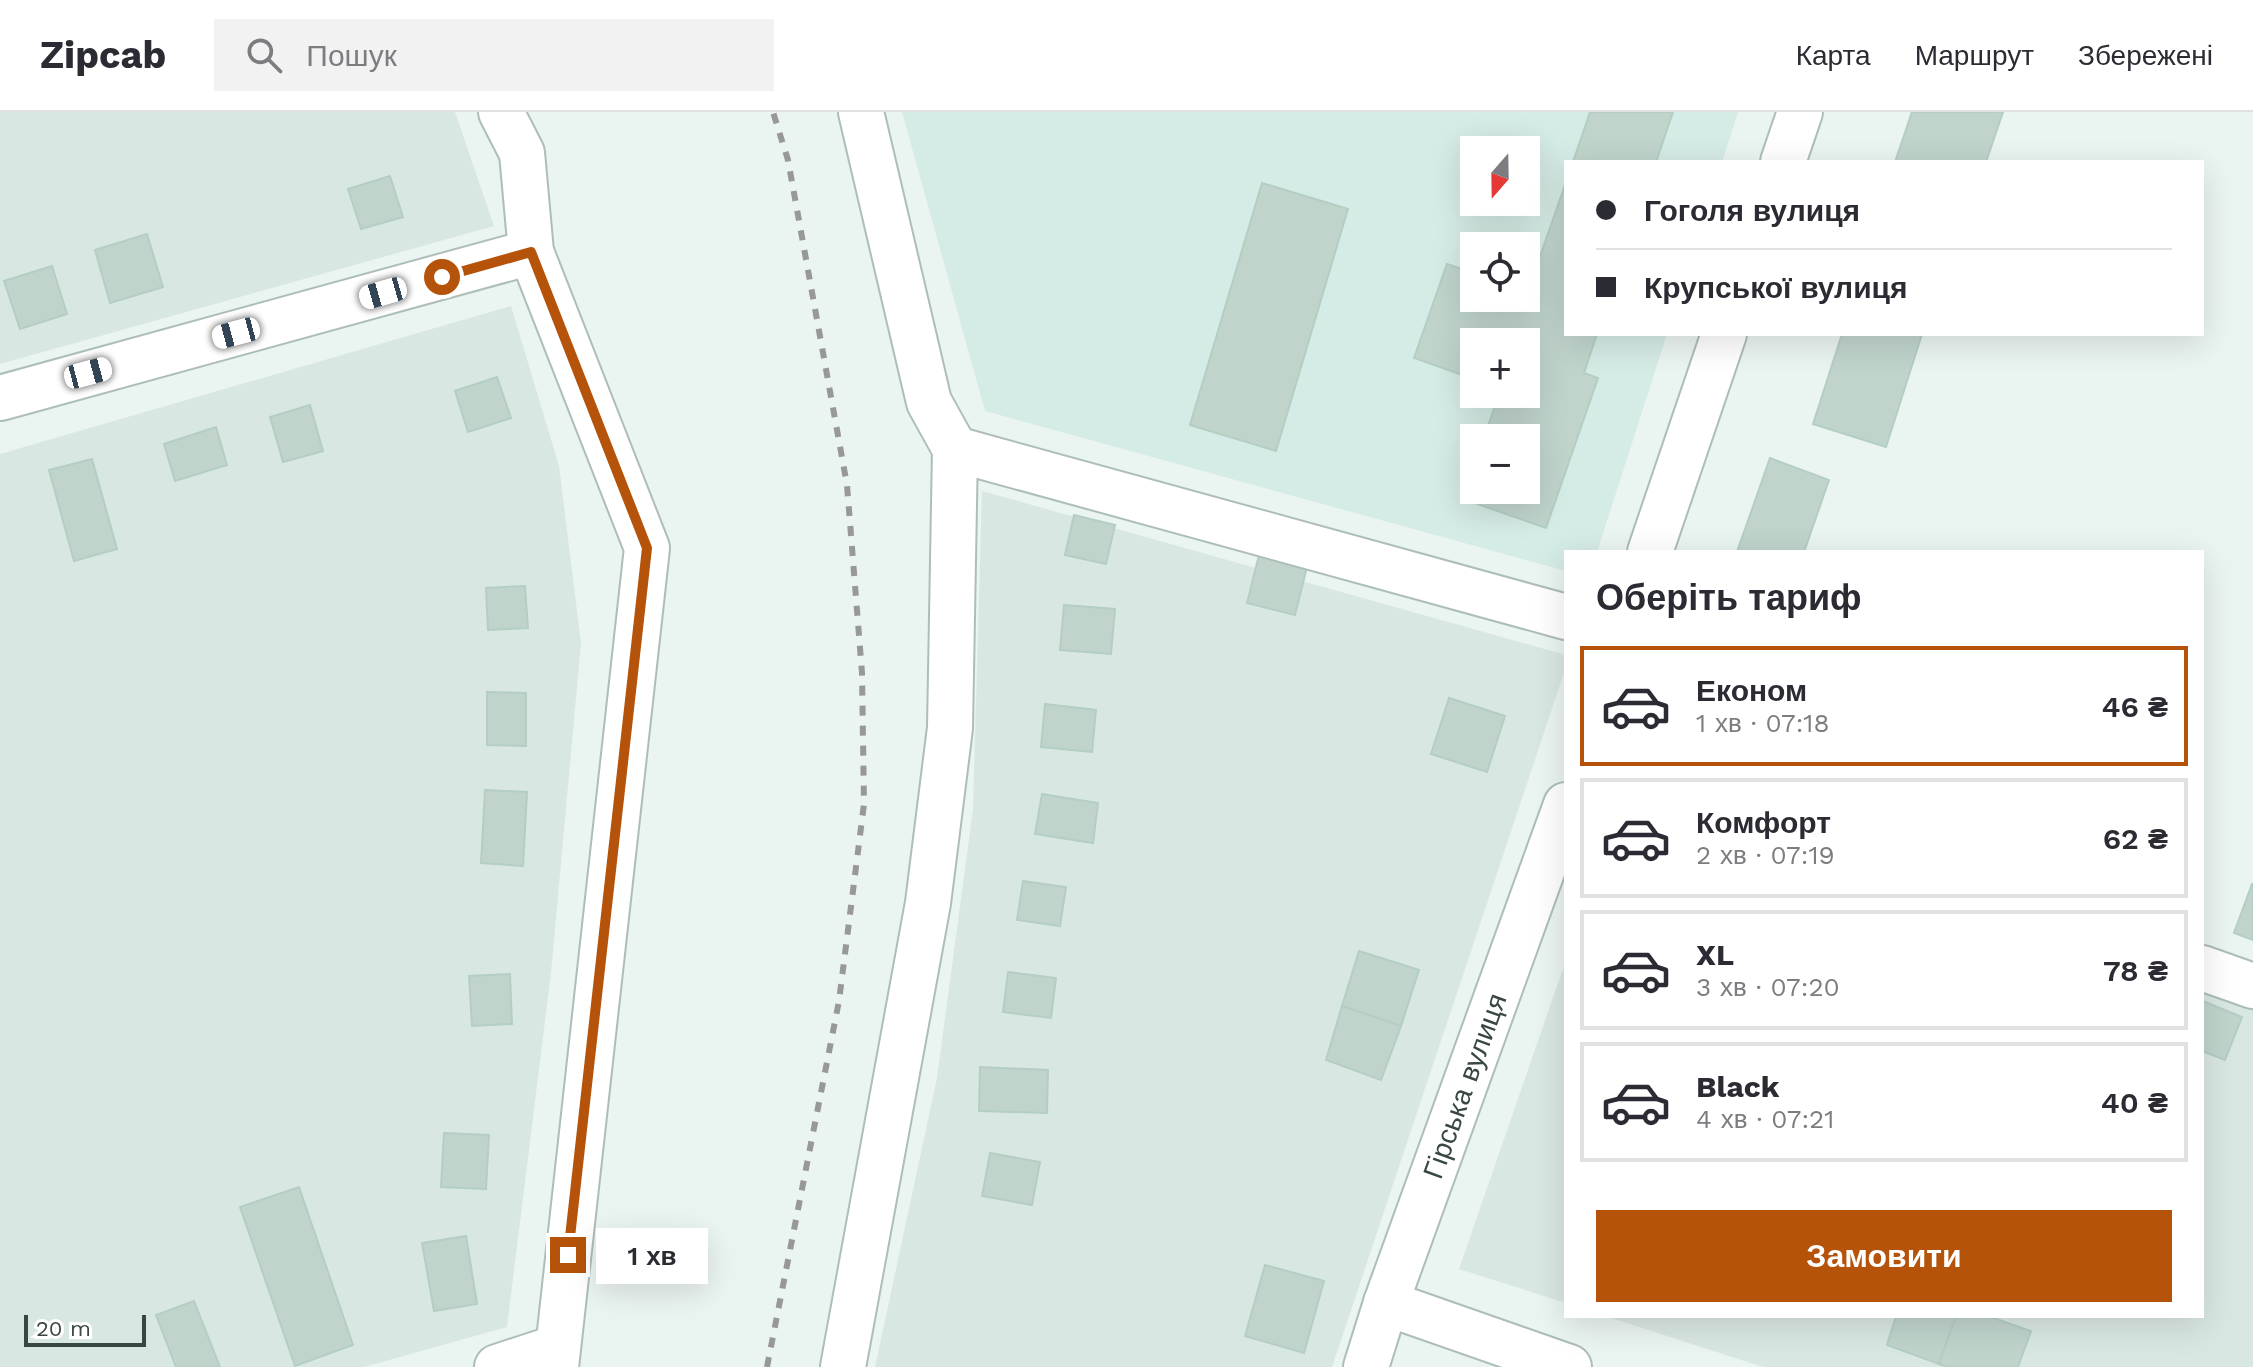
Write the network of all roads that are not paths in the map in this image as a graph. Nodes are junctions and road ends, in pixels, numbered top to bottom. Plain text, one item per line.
1 (501, 112) edge
2 (861, 112) edge
3 (1800, 112) edge
4 (1784, 160) edge
5 (531, 252) junction
6 (1723, 336) edge
7 (0, 398) edge
8 (955, 449) junction
9 (1651, 550) edge
10 (1564, 616) edge
11 (1564, 811) edge
12 (2204, 969) edge
13 (2253, 986) edge
14 (1386, 1303) junction
15 (557, 1357) edge
16 (497, 1367) edge
17 (843, 1367) edge
18 (1366, 1367) edge
19 (1569, 1367) edge

1 - 5 street
2 - 8 street
3 - 4 street
5 - 7 street
5 - 15 street
6 - 9 street
8 - 10 street
8 - 17 street
11 - 14 street, Гірська вулиця
12 - 13 street
14 - 18 street, Гірська вулиця
14 - 19 street
15 - 16 street

